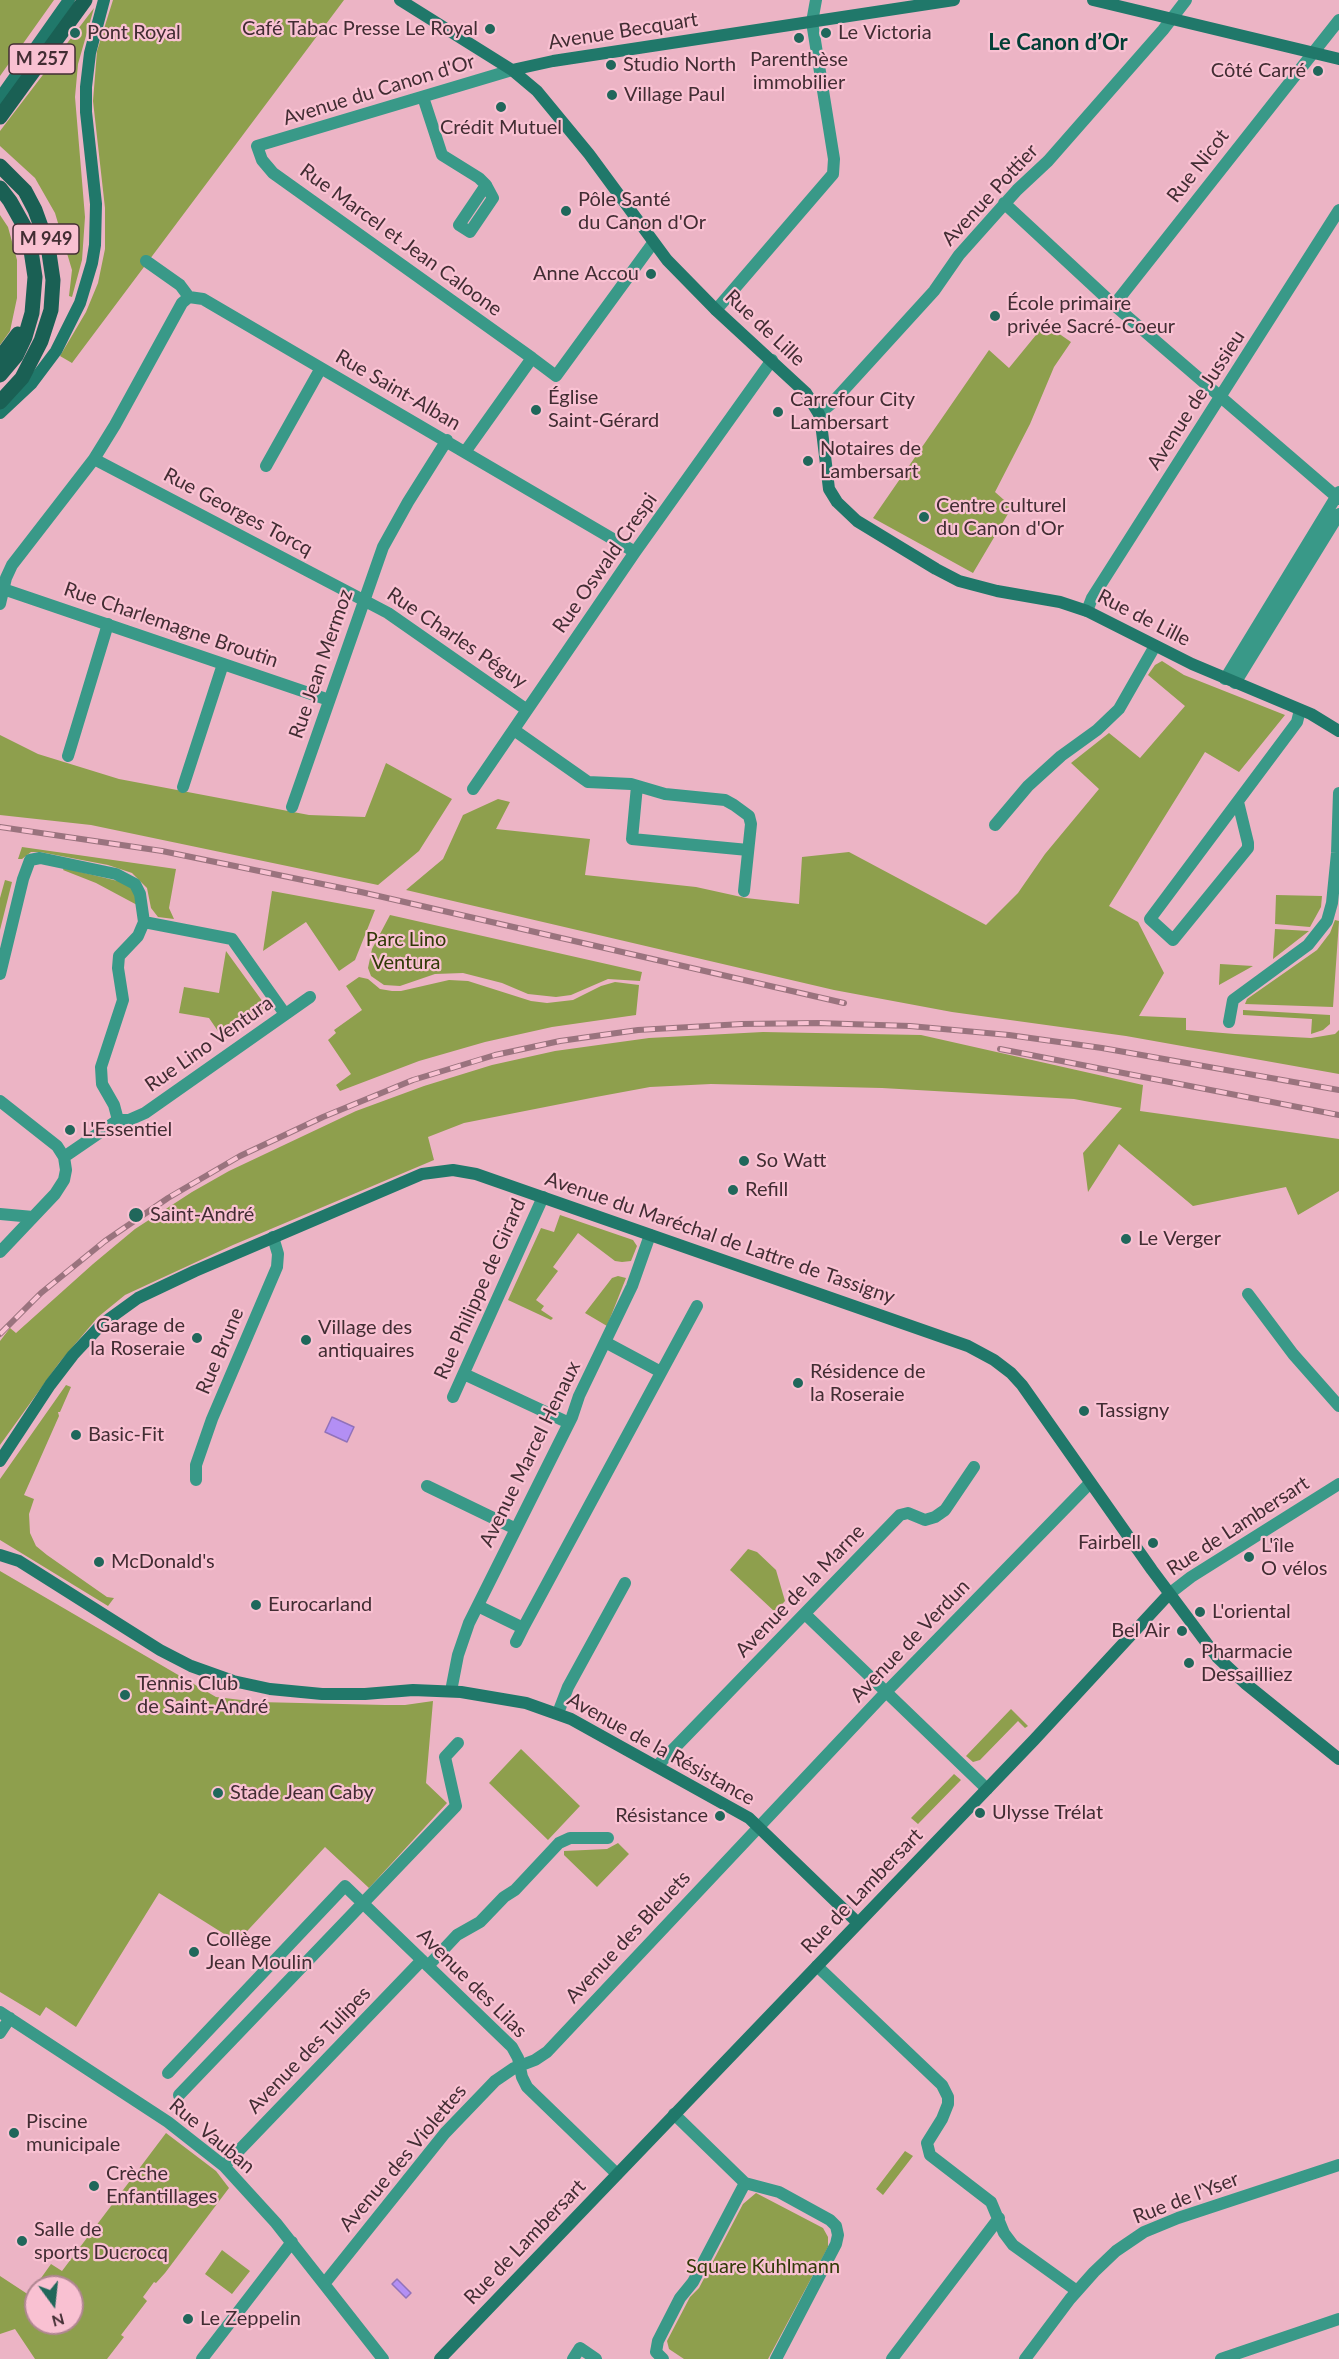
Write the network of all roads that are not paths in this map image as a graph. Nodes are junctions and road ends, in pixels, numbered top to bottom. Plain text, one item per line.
1 (69, 0) edge
2 (85, 0) edge
3 (104, 0) edge
4 (400, 0) edge
5 (816, 0) edge
6 (954, 0) edge
7 (1093, 0) edge
8 (1186, 0) edge
9 (1172, 19) junction
10 (1339, 20) edge
11 (812, 22) junction
12 (1313, 52) junction
13 (1339, 59) edge
14 (512, 70) junction
15 (423, 97) junction
16 (0, 98) edge
17 (0, 117) edge
18 (257, 146) joint
19 (0, 166) edge
20 (486, 185) dead end
21 (0, 188) edge
22 (1005, 203) junction
23 (1339, 210) edge
24 (653, 243) junction
25 (146, 261) dead end
26 (189, 297) junction
27 (34, 301) junction
28 (1114, 305) junction
29 (716, 310) junction
30 (47, 326) junction
31 (0, 358) edge
32 (532, 358) junction
33 (772, 360) junction
34 (321, 368) junction
35 (0, 375) edge
36 (0, 393) edge
37 (1222, 397) junction
38 (0, 402) edge
39 (0, 413) edge
40 (819, 414) junction
41 (447, 440) junction
42 (465, 452) junction
43 (94, 459) junction
44 (266, 466) dead end
45 (1338, 496) edge
46 (1339, 514) edge
47 (635, 552) junction
48 (2, 589) edge
49 (364, 600) junction
50 (0, 604) edge
51 (1087, 611) junction
52 (108, 624) junction
53 (1155, 646) junction
54 (224, 664) junction
55 (1230, 681) junction
56 (329, 700) junction
57 (527, 710) junction
58 (1300, 710) junction
59 (514, 730) junction
60 (1339, 731) edge
61 (68, 756) dead end
62 (637, 786) junction
63 (183, 787) dead end
64 (473, 789) dead end
65 (1339, 793) edge
66 (1238, 802) junction
67 (292, 807) dead end
68 (995, 825) dead end
69 (748, 850) junction
70 (1338, 854) edge
71 (744, 891) dead end
72 (144, 922) junction
73 (0, 974) edge
74 (310, 997) dead end
75 (285, 1014) junction
76 (1229, 1022) dead end
77 (0, 1101) edge
78 (123, 1120) junction
79 (64, 1157) junction
80 (543, 1197) junction
81 (0, 1214) edge
82 (33, 1217) junction
83 (650, 1235) junction
84 (273, 1237) junction
85 (0, 1252) edge
86 (1248, 1294) dead end
87 (697, 1306) dead end
88 (605, 1342) junction
89 (661, 1372) junction
90 (464, 1374) junction
91 (453, 1397) dead end
92 (1339, 1406) edge
93 (569, 1423) junction
94 (0, 1461) edge
95 (974, 1467) dead end
96 (196, 1480) dead end
97 (1090, 1483) junction
98 (1339, 1484) edge
99 (427, 1486) dead end
100 (516, 1529) junction
101 (3, 1553) edge
102 (625, 1583) dead end
103 (1169, 1594) junction
104 (477, 1606) junction
105 (806, 1614) junction
106 (523, 1628) junction
107 (516, 1642) dead end
108 (451, 1691) junction
109 (886, 1692) junction
110 (558, 1713) junction
111 (458, 1743) dead end
112 (1339, 1759) edge
113 (657, 1766) junction
114 (987, 1789) junction
115 (759, 1827) junction
116 (608, 1838) dead end
117 (362, 1902) junction
118 (858, 1923) junction
119 (424, 1963) junction
120 (817, 1966) junction
121 (5, 2015) edge
122 (0, 2033) edge
123 (520, 2065) junction
124 (168, 2073) dead end
125 (179, 2095) dead end
126 (675, 2114) junction
127 (1339, 2165) edge
128 (224, 2166) junction
129 (617, 2174) junction
130 (745, 2183) junction
131 (999, 2218) junction
132 (292, 2242) junction
133 (324, 2284) junction
134 (1077, 2292) junction
135 (1339, 2319) edge
136 (894, 2356) edge
137 (202, 2359) edge
138 (383, 2359) edge
139 (440, 2359) edge
140 (573, 2359) edge
141 (596, 2359) edge
142 (663, 2359) edge
143 (776, 2359) edge
144 (1025, 2359) edge
145 (1221, 2359) edge

1 - 16 street, M 257
2 - 17 main road, M 257
3 - 39 street
4 - 14 street, Rue de Lille
5 - 11 street
6 - 11 street, Avenue Becquart
7 - 9 street
8 - 9 street, Avenue Pottier
9 - 12 street
9 - 22 street, Avenue Pottier
10 - 12 street, Rue Nicot
11 - 14 street, Avenue Becquart
11 - 29 street
12 - 13 street
12 - 28 street, Rue Nicot
14 - 15 street, Avenue du Canon d'Or
14 - 24 street, Rue de Lille
15 - 18 street, Avenue du Canon d'Or
15 - 20 street
18 - 32 street, Rue Marcel et Jean Caloone
19 - 30 main road, M 949
21 - 27 main road
22 - 28 street
22 - 40 street, Avenue Pottier
23 - 37 street, Avenue de Jussieu
24 - 29 street, Rue de Lille
24 - 32 street, Rue Marcel et Jean Caloone
25 - 26 street, Rue Saint-Alban
26 - 34 street, Rue Saint-Alban
26 - 43 street
27 - 31 main road
27 - 35 main road
28 - 37 street
29 - 33 street, Rue de Lille
30 - 36 main road
30 - 38 main road, M 949
32 - 42 street
33 - 40 street, Rue de Lille
33 - 47 street, Rue Oswald Crespi
34 - 41 street, Rue Saint-Alban
34 - 44 street
37 - 45 street
37 - 51 street, Avenue de Jussieu
40 - 51 street, Rue de Lille
41 - 42 street, Rue Saint-Alban
41 - 49 street, Rue Jean Mermoz
42 - 47 street, Rue Saint-Alban
43 - 48 street
43 - 49 street, Rue Georges Torcq
45 - 55 street
46 - 55 street
47 - 57 street, Rue Oswald Crespi
48 - 50 street
48 - 52 street, Rue Charlemagne Broutin
49 - 56 street, Rue Jean Mermoz
49 - 57 street, Rue Charles Péguy
51 - 53 street, Rue de Lille
52 - 54 street, Rue Charlemagne Broutin
52 - 61 street
53 - 55 street, Rue de Lille
53 - 68 street
54 - 56 street, Rue Charlemagne Broutin
54 - 63 street
55 - 58 street, Rue de Lille
56 - 67 street, Rue Jean Mermoz
57 - 59 street, Rue Oswald Crespi
58 - 60 street, Rue de Lille
58 - 66 street
59 - 62 street
59 - 64 street, Rue Oswald Crespi
62 - 69 street
62 - 69 street
65 - 70 street
66 - 66 street
69 - 71 street
70 - 76 street
72 - 73 street
72 - 75 street
72 - 78 street
74 - 75 street, Rue Lino Ventura
75 - 78 street, Rue Lino Ventura
77 - 79 street
78 - 79 street, Rue Lino Ventura
79 - 82 street
80 - 83 street, Avenue du Maréchal de Lattre de Tassigny
80 - 84 street, Avenue du Maréchal de Lattre de Tassigny
80 - 90 street, Rue Philippe de Girard
81 - 82 street
82 - 85 street
83 - 88 street, Avenue Marcel Henaux
83 - 97 street, Avenue du Maréchal de Lattre de Tassigny
84 - 94 street, Avenue du Maréchal de Lattre de Tassigny
84 - 96 street, Rue Brune
86 - 92 street
87 - 89 street
88 - 89 street
88 - 93 street, Avenue Marcel Henaux
89 - 106 street
90 - 91 street, Rue Philippe de Girard
90 - 93 street
93 - 100 street, Avenue Marcel Henaux
95 - 105 street, Avenue de la Marne
97 - 103 street, Avenue du Maréchal de Lattre de Tassigny
97 - 109 street, Avenue de Verdun
98 - 103 street, Rue de Lambersart
99 - 100 street
100 - 104 street, Avenue Marcel Henaux
101 - 108 street, Avenue de la Résistance
102 - 110 street
103 - 112 street, Avenue du Maréchal de Lattre de Tassigny
103 - 114 street, Rue de Lambersart
104 - 106 street
104 - 108 street, Avenue Marcel Henaux
105 - 109 street
105 - 113 street, Avenue de la Marne
106 - 107 street
108 - 110 street, Avenue de la Résistance
109 - 114 street
109 - 115 street, Avenue de Verdun
110 - 113 street, Avenue de la Résistance
111 - 117 street
113 - 115 street, Avenue de la Résistance
114 - 118 street, Rue de Lambersart
115 - 118 street, Avenue de la Résistance
115 - 123 street, Avenue des Bleuets
116 - 119 street, Avenue des Tulipes
117 - 119 street, Avenue des Lilas
117 - 124 street, Avenue des Lilas
117 - 125 street
118 - 120 street, Rue de Lambersart
119 - 123 street, Avenue des Lilas
119 - 128 street, Avenue des Tulipes
120 - 126 street, Rue de Lambersart
120 - 131 street
121 - 122 street
121 - 128 street, Rue Vauban
123 - 129 street, Avenue des Lilas
123 - 133 street, Avenue des Violettes
126 - 129 street, Rue de Lambersart
126 - 130 street
127 - 134 street, Rue de l'Yser
128 - 132 street, Rue Vauban
129 - 139 street, Rue de Lambersart
130 - 142 street
130 - 143 street
131 - 134 street
131 - 136 street
132 - 133 street, Rue Vauban
132 - 137 street
133 - 138 street, Rue Vauban
134 - 144 street, Rue de l'Yser
135 - 145 street
140 - 141 street

